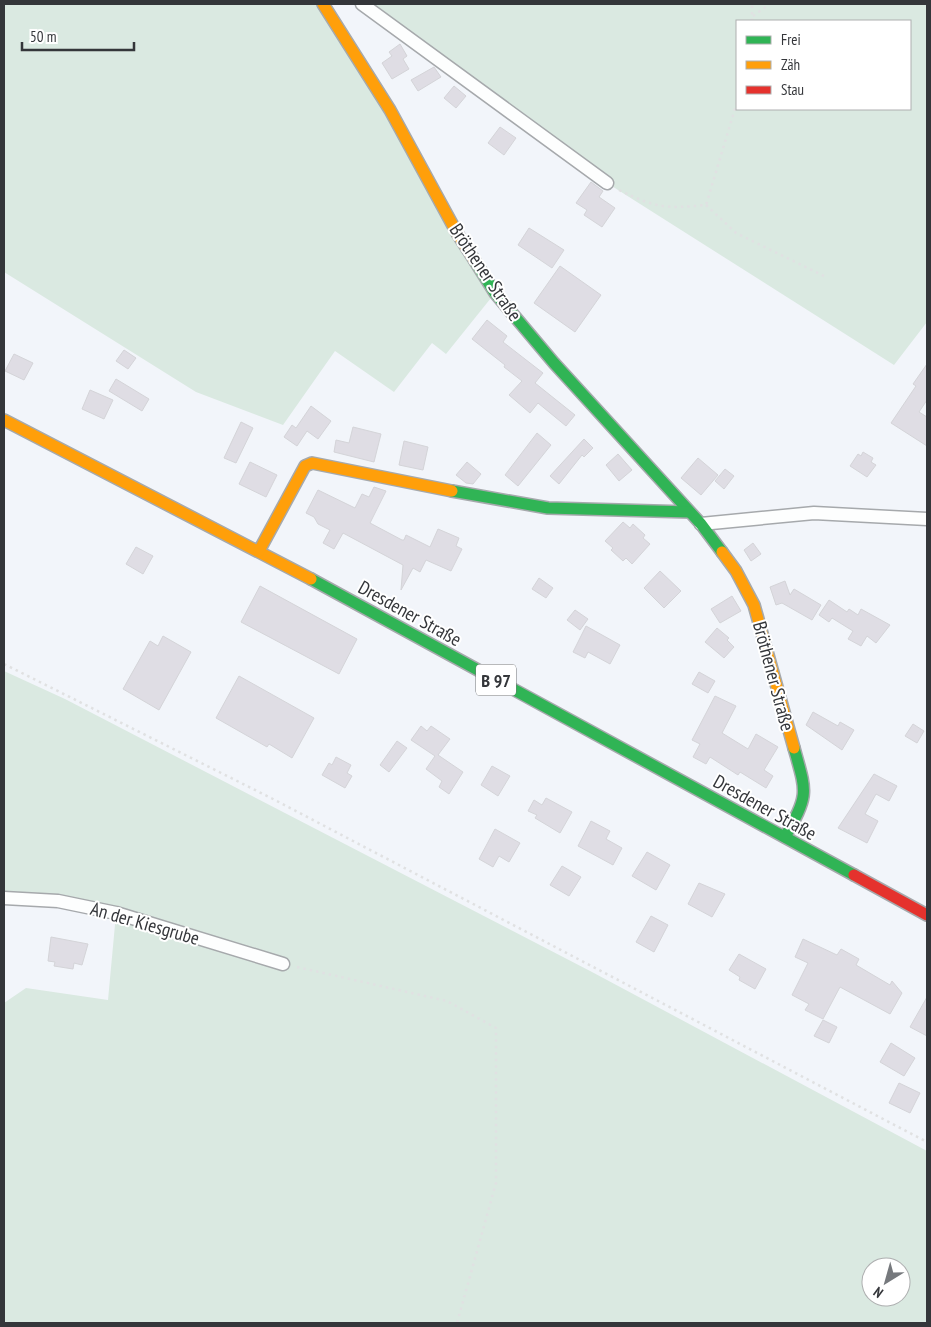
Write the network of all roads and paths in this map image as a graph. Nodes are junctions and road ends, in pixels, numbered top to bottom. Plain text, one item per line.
1 (324, 4) edge
2 (362, 4) edge
3 (752, 4) edge
4 (770, 4) edge
5 (753, 16) junction
6 (752, 20) edge
7 (736, 105) edge
8 (607, 183) joint
9 (706, 204) junction
10 (826, 277) dead end
11 (4, 420) edge
12 (689, 512) junction
13 (927, 519) edge
14 (701, 524) junction
15 (259, 551) junction
16 (4, 664) edge
17 (785, 837) junction
18 (4, 898) edge
19 (927, 915) edge
20 (283, 964) joint
21 (927, 1142) edge
22 (457, 1323) edge

1 - 12 street, Bröthener Straße
2 - 8 street
3 - 5 path
4 - 5 path
5 - 6 path
7 - 9 path
8 - 9 path
9 - 10 path
11 - 15 street, Dresdener Straße / B 97
12 - 14 street, Bröthener Straße
12 - 15 street
13 - 14 street
14 - 17 street, Bröthener Straße
15 - 17 street, Dresdener Straße / B 97
16 - 21 path
17 - 19 street, Dresdener Straße / B 97
18 - 20 street, An der Kiesgrube
20 - 22 path

